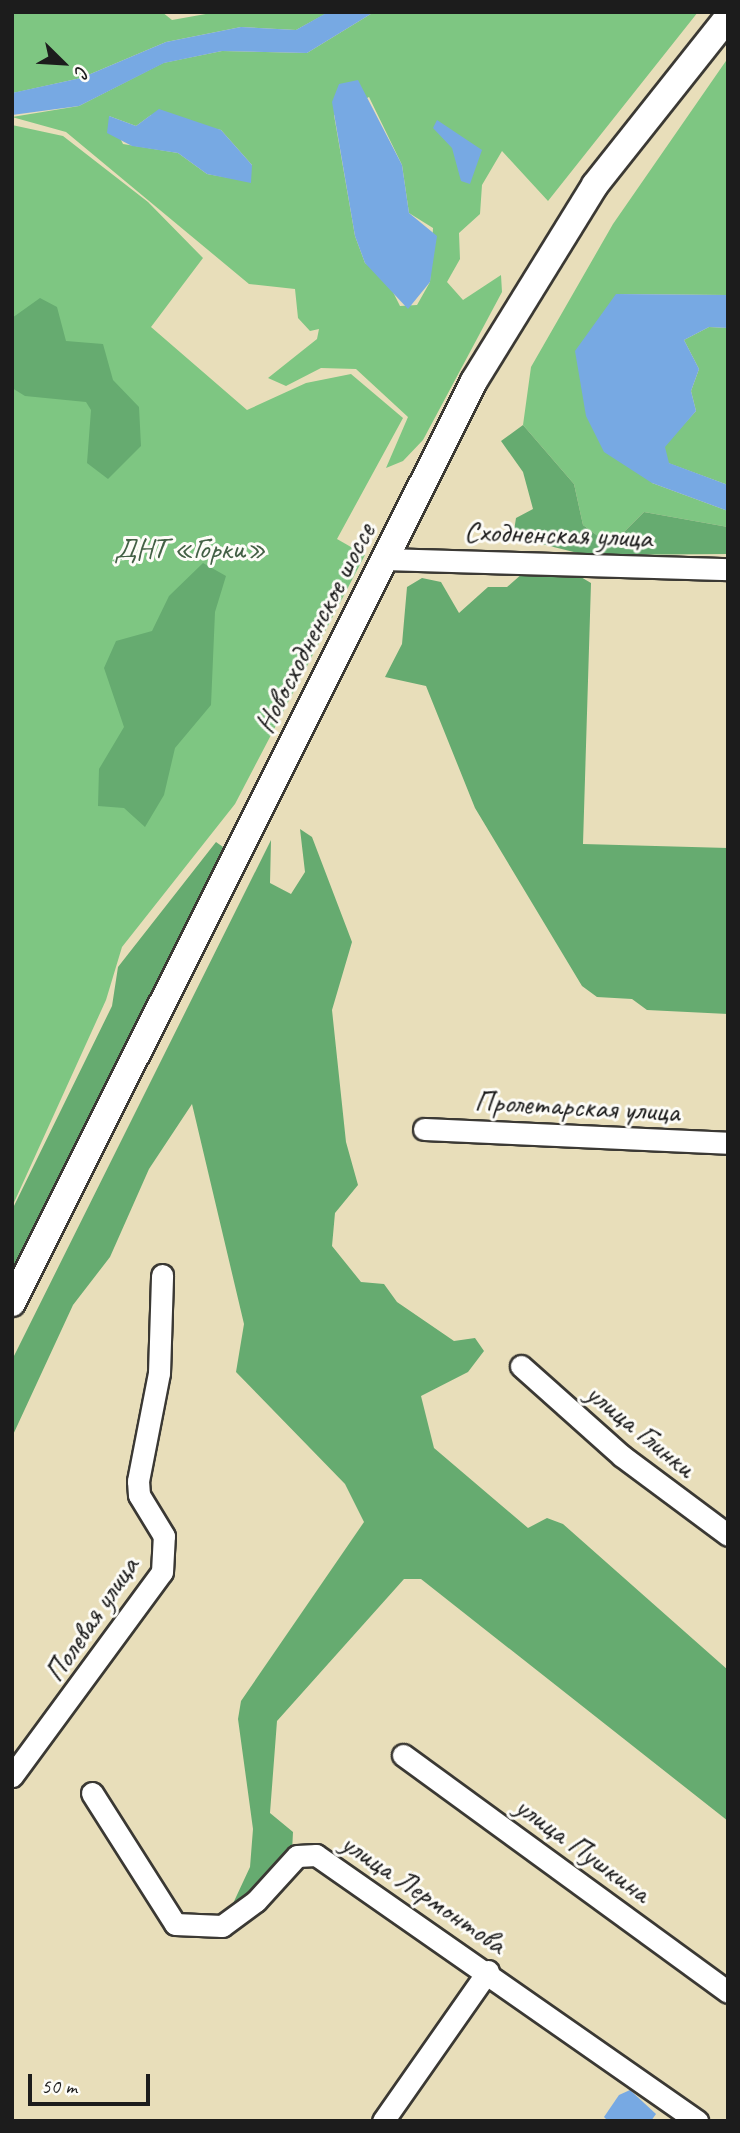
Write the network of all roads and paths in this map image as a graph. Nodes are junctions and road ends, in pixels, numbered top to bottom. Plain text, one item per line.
1 (728, 16) edge
2 (386, 559) junction
3 (728, 569) edge
4 (424, 1129) dead end
5 (728, 1143) edge
6 (162, 1275) dead end
7 (12, 1303) edge
8 (521, 1366) dead end
9 (728, 1535) edge
10 (403, 1755) dead end
11 (12, 1776) edge
12 (92, 1793) dead end
13 (488, 1971) junction
14 (728, 1992) edge
15 (383, 2121) edge
16 (698, 2121) edge

1 - 2 main road, Новосходненское шоссе
2 - 3 street, Сходненская улица
2 - 7 main road, Новосходненское шоссе
4 - 5 street, Пролетарская улица
6 - 11 street, Полевая улица
8 - 9 street, улица Глинки
10 - 14 street, улица Пушкина
12 - 13 street, улица Лермонтова
13 - 15 street
13 - 16 street, улица Лермонтова

